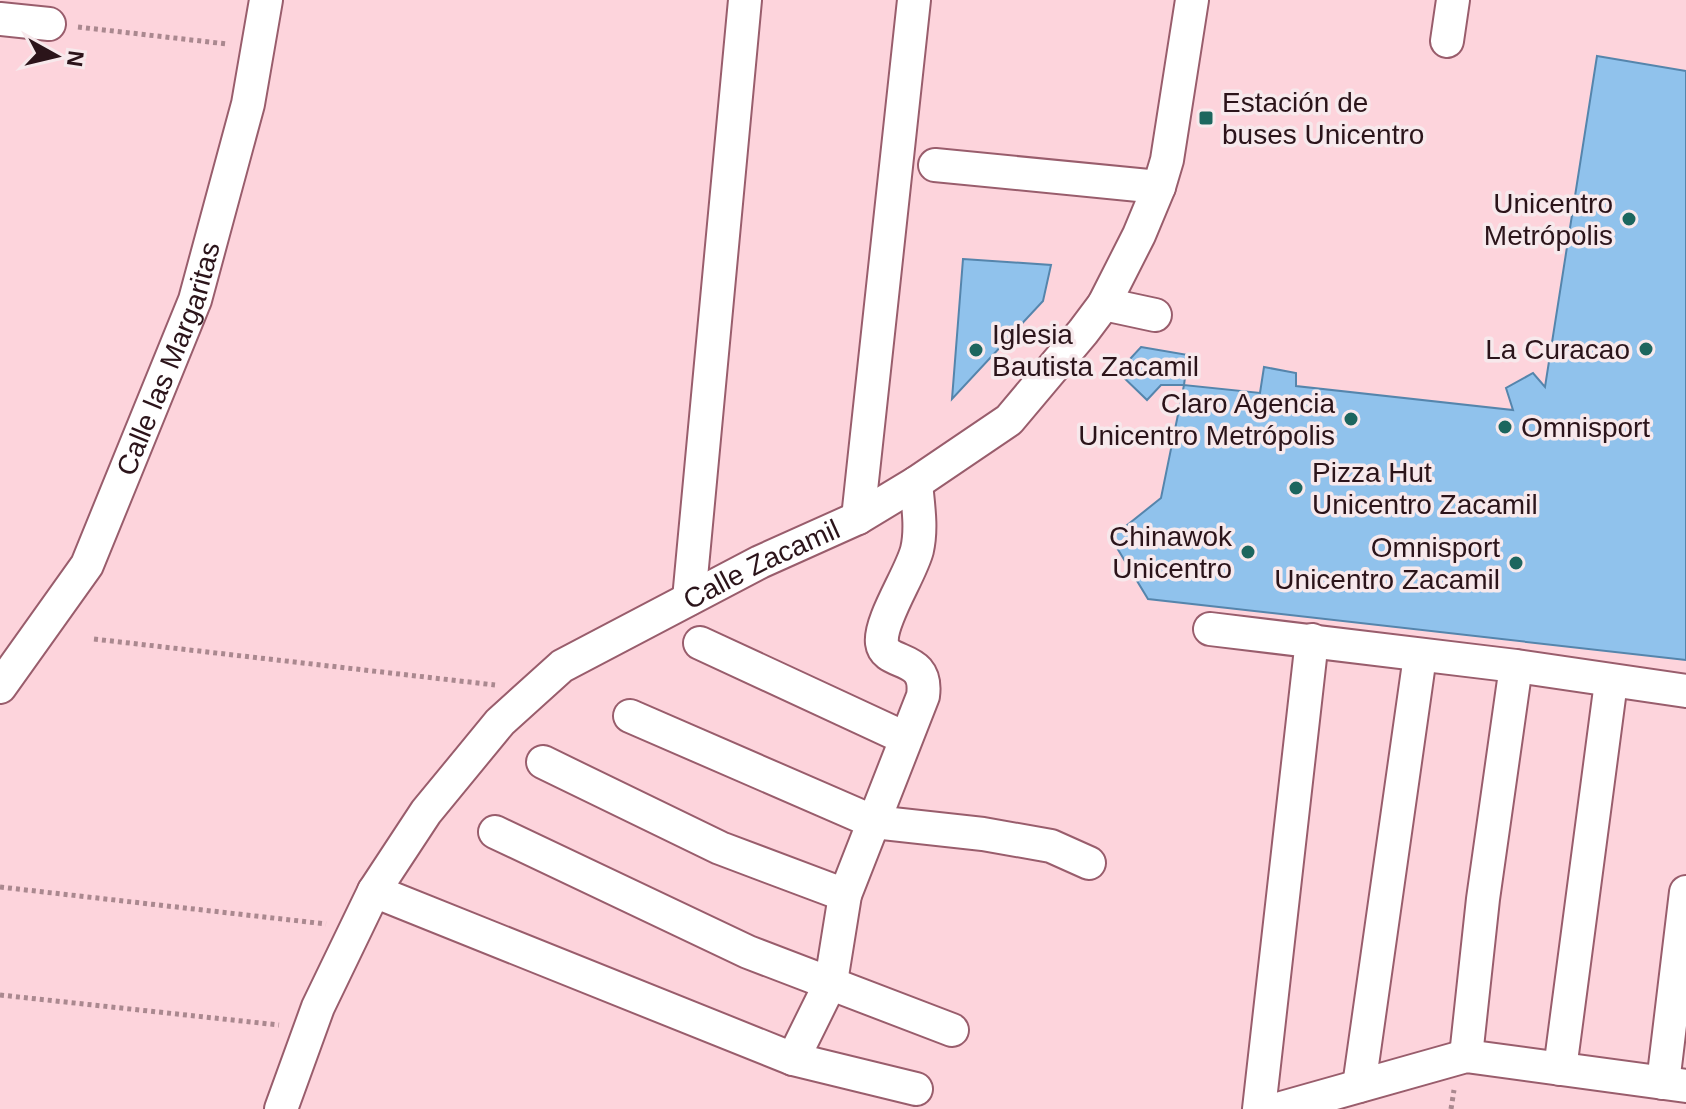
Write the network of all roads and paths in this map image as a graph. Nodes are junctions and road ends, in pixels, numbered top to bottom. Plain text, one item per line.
1 (266, 0) edge
2 (745, 0) edge
3 (914, 0) edge
4 (1192, 0) edge
5 (1453, 0) edge
6 (0, 19) edge
7 (49, 24) joint
8 (1447, 41) dead end
9 (256, 47) junction
10 (935, 165) dead end
11 (1159, 187) junction
12 (1104, 304) junction
13 (1155, 315) dead end
14 (916, 483) junction
15 (858, 518) junction
16 (689, 599) junction
17 (1210, 629) dead end
18 (94, 639) dead end
19 (1312, 640) junction
20 (700, 643) dead end
21 (1420, 656) junction
22 (1516, 666) junction
23 (1611, 682) junction
24 (0, 687) edge
25 (536, 690) junction
26 (1686, 691) edge
27 (630, 716) dead end
28 (905, 738) junction
29 (543, 762) dead end
30 (874, 822) junction
31 (495, 832) dead end
32 (1089, 863) dead end
33 (0, 887) edge
34 (374, 891) junction
35 (1686, 892) edge
36 (845, 895) junction
37 (355, 928) junction
38 (831, 982) junction
39 (0, 995) edge
40 (312, 1029) junction
41 (952, 1030) dead end
42 (1466, 1056) junction
43 (793, 1059) junction
44 (1560, 1069) junction
45 (1675, 1085) edge
46 (1359, 1086) junction
47 (916, 1089) dead end
48 (281, 1109) edge
49 (1259, 1109) edge
50 (1278, 1109) edge

1 - 9 street, Calle las Margaritas
2 - 16 street
3 - 15 street
4 - 11 street, Calle Zacamil
5 - 8 street
6 - 7 street
7 - 9 path
9 - 24 street, Calle las Margaritas
10 - 11 street
11 - 12 street, Calle Zacamil
12 - 13 street
12 - 14 street, Calle Zacamil
14 - 15 street, Calle Zacamil
14 - 28 street
15 - 16 street, Calle Zacamil
16 - 25 street, Calle Zacamil
17 - 19 street
18 - 25 path
19 - 21 street
19 - 49 street
20 - 28 street
21 - 22 street
21 - 46 street
22 - 23 street
22 - 42 street
23 - 26 street
23 - 44 street
25 - 34 street, Calle Zacamil
27 - 30 street
28 - 30 street
29 - 36 street
30 - 32 street
30 - 36 street
31 - 38 street
33 - 37 path
34 - 37 street, Calle Zacamil
34 - 43 street
35 - 45 street
36 - 38 street
37 - 40 street, Calle Zacamil
38 - 41 street
38 - 43 street
39 - 40 path
40 - 48 street, Calle Zacamil
42 - 44 street
42 - 46 street
43 - 47 street
44 - 45 street
46 - 50 street

